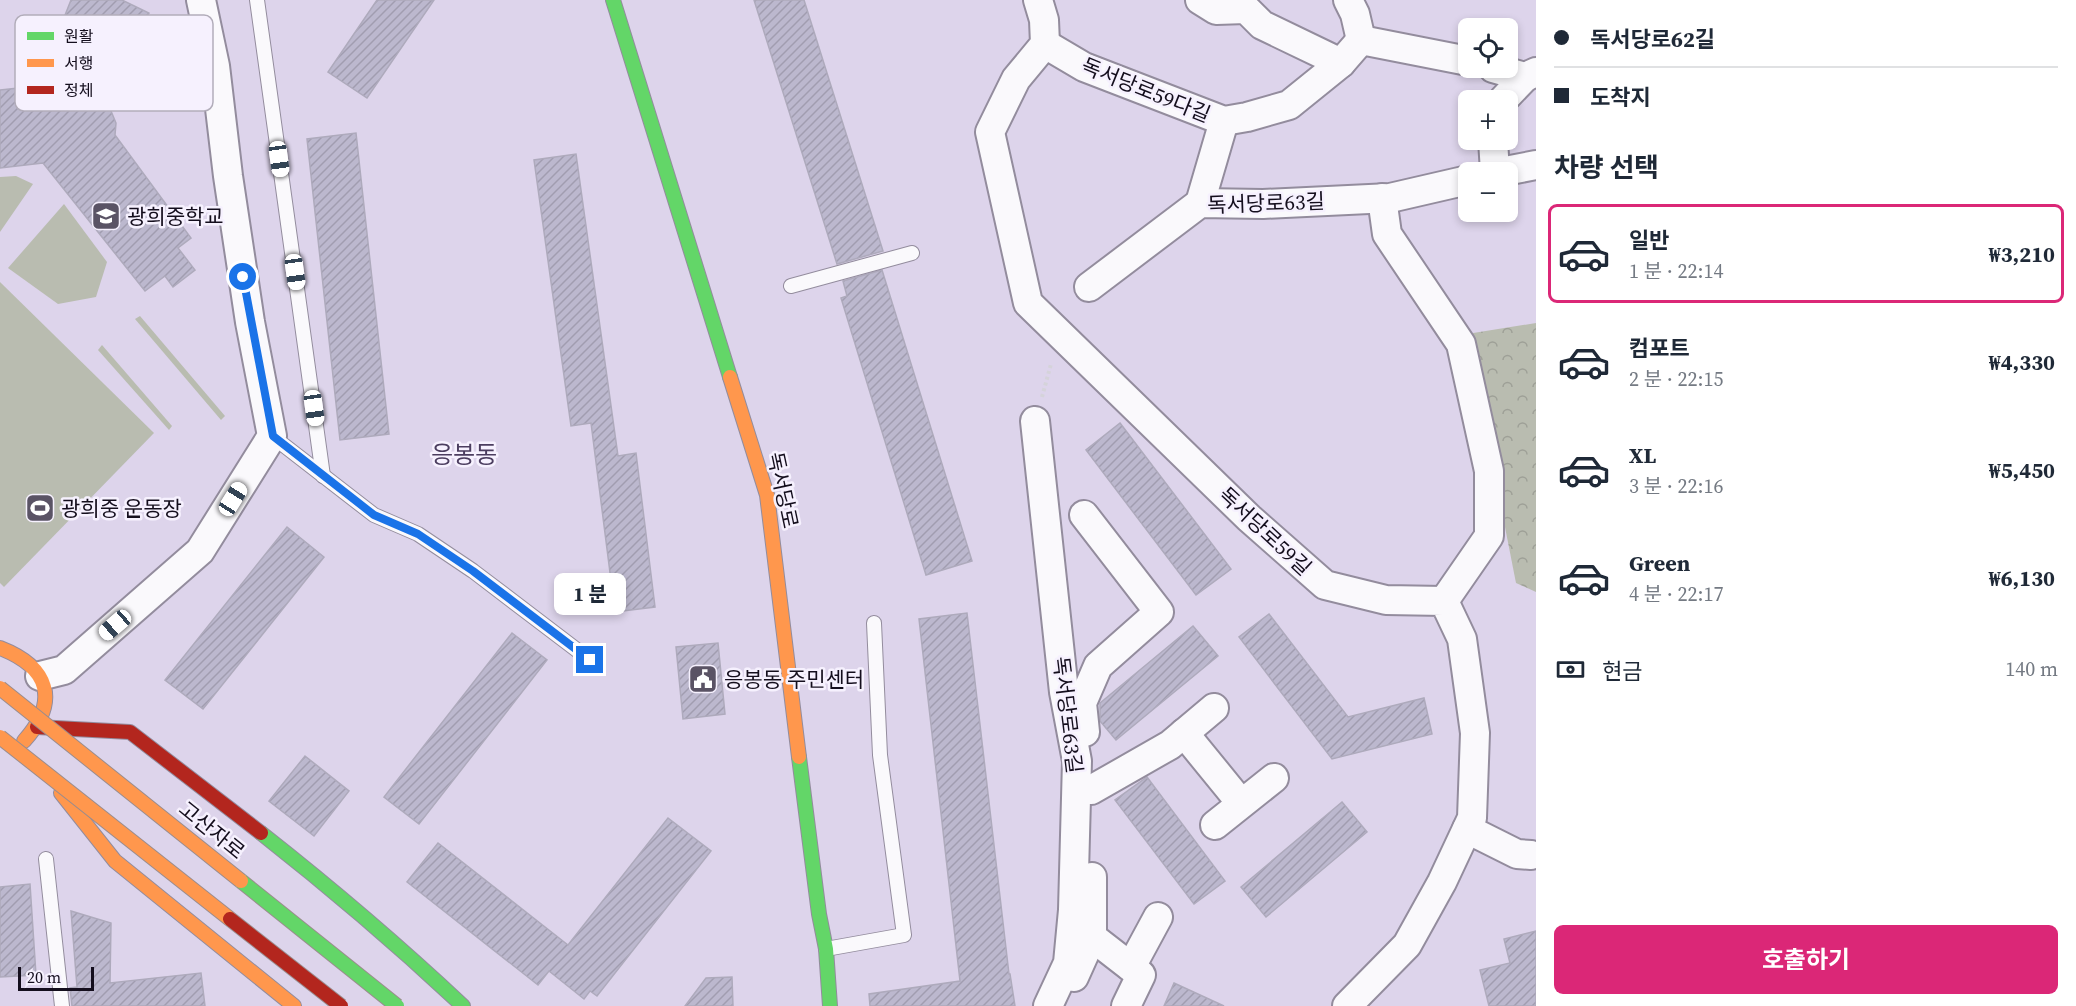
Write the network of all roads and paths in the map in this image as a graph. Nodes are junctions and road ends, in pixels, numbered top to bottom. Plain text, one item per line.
1 (201, 0) edge
2 (257, 0) edge
3 (613, 0) edge
4 (1038, 0) edge
5 (1200, 0) edge
6 (1348, 0) edge
7 (204, 15) edge
8 (1361, 40) junction
9 (1045, 44) junction
10 (213, 57) edge
11 (1458, 59) edge
12 (1341, 63) junction
13 (1531, 74) edge
14 (1514, 90) edge
15 (1224, 121) junction
16 (1536, 165) edge
17 (1518, 168) edge
18 (1458, 182) edge
19 (1382, 198) junction
20 (1200, 203) junction
21 (912, 252) dead end
22 (791, 286) dead end
23 (1089, 287) dead end
24 (1060, 333) junction
25 (1035, 421) joint
26 (273, 436) junction
27 (324, 476) junction
28 (1084, 515) dead end
29 (1444, 601) junction
30 (874, 623) dead end
31 (0, 648) edge
32 (590, 660) dead end
33 (40, 676) junction
34 (0, 688) edge
35 (1214, 708) dead end
36 (37, 727) junction
37 (1184, 733) junction
38 (0, 737) edge
39 (21, 742) junction
40 (0, 750) edge
41 (1274, 778) dead end
42 (1091, 790) junction
43 (1241, 803) junction
44 (1215, 825) dead end
45 (1467, 829) junction
46 (1531, 855) dead end
47 (46, 859) dead end
48 (1158, 916) dead end
49 (1092, 937) junction
50 (826, 949) junction
51 (1131, 967) junction
52 (62, 1006) edge
53 (294, 1006) edge
54 (341, 1006) edge
55 (397, 1006) edge
56 (463, 1006) edge
57 (830, 1006) edge
58 (1048, 1006) edge
59 (1061, 1006) edge
60 (1126, 1006) edge
61 (1347, 1006) edge

1 - 7 street
2 - 27 lane
3 - 50 main road, 독서당로
4 - 9 street
5 - 12 street
6 - 8 street
8 - 11 street
8 - 12 street, 독서당로59다길
9 - 15 street, 독서당로59다길
9 - 24 street, 독서당로59길
10 - 26 street
12 - 15 street, 독서당로59다길
13 - 14 street
15 - 20 street
16 - 17 street
18 - 19 street, 독서당로63길
19 - 20 street, 독서당로63길
19 - 29 street
20 - 23 street, 독서당로63길
21 - 22 lane
24 - 25 path
24 - 29 street, 독서당로59길
25 - 58 street, 독서당로63길
26 - 27 lane
26 - 33 street
27 - 32 lane
28 - 42 street
29 - 45 street
30 - 50 lane
31 - 33 main road
33 - 36 main road
34 - 55 main road, 고산자로, bridge
35 - 37 street
36 - 39 main road
36 - 56 main road
37 - 42 street
37 - 43 street
38 - 54 main road, bridge
39 - 40 main road
39 - 53 main road
41 - 43 street
42 - 49 street
43 - 44 street
45 - 46 street
45 - 61 street
47 - 52 lane
48 - 51 street
49 - 51 street
49 - 59 street
50 - 57 main road, 독서당로
51 - 60 street

